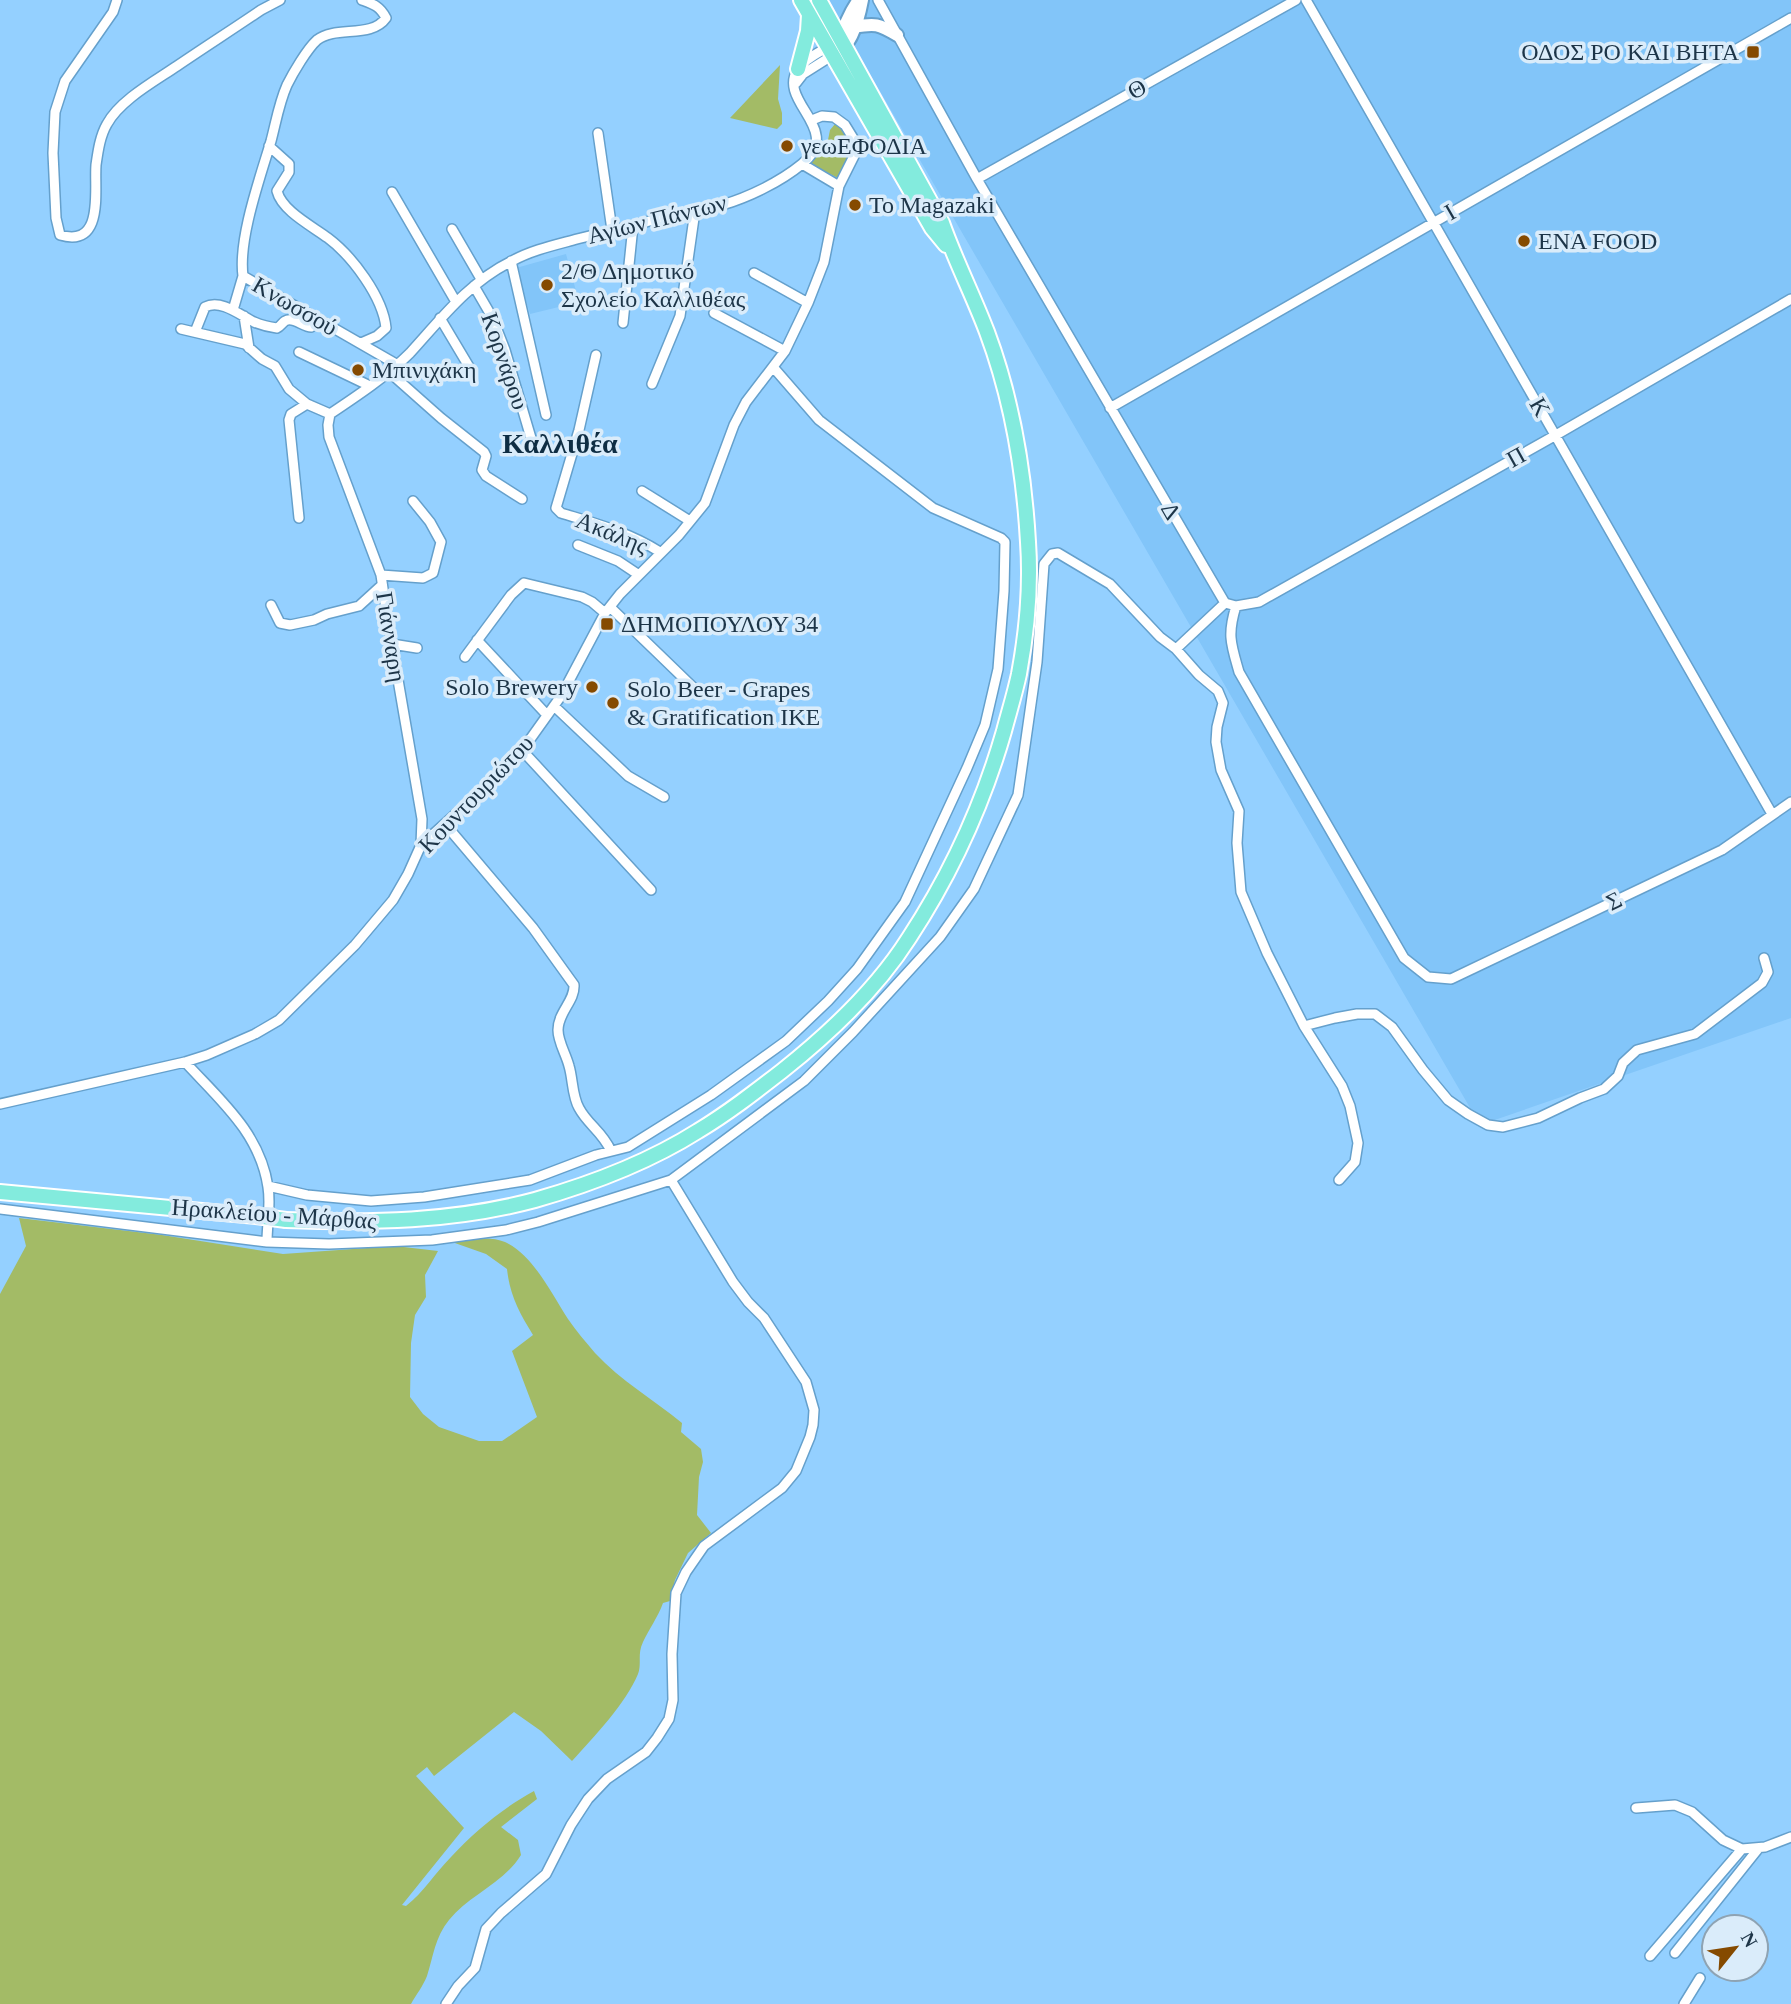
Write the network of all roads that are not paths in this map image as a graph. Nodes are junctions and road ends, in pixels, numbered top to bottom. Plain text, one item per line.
1 (117, 0) edge
2 (280, 0) edge
3 (362, 0) edge
4 (801, 0) edge
5 (819, 0) edge
6 (860, 0) edge
7 (878, 0) edge
8 (1296, 0) edge
9 (1306, 0) edge
10 (809, 15) junction
11 (1791, 18) edge
12 (854, 27) junction
13 (897, 35) junction
14 (837, 47) junction
15 (798, 69) junction
16 (795, 84) junction
17 (812, 120) junction
18 (598, 133) dead end
19 (270, 143) junction
20 (802, 164) junction
21 (977, 179) junction
22 (839, 186) junction
23 (392, 192) dead end
24 (695, 211) junction
25 (1432, 222) junction
26 (633, 226) junction
27 (452, 229) dead end
28 (612, 230) junction
29 (511, 261) junction
30 (754, 273) dead end
31 (243, 276) junction
32 (478, 283) junction
33 (1791, 299) edge
34 (456, 302) junction
35 (808, 303) junction
36 (233, 310) junction
37 (715, 313) dead end
38 (244, 316) junction
39 (315, 317) junction
40 (440, 318) junction
41 (623, 323) dead end
42 (181, 329) dead end
43 (195, 332) junction
44 (361, 343) junction
45 (249, 348) junction
46 (785, 351) junction
47 (299, 352) dead end
48 (596, 355) dead end
49 (773, 367) junction
50 (392, 368) junction
51 (471, 370) dead end
52 (652, 384) dead end
53 (370, 386) junction
54 (307, 404) junction
55 (1110, 408) junction
56 (330, 414) junction
57 (547, 415) dead end
58 (1556, 435) junction
59 (531, 438) dead end
60 (642, 491) dead end
61 (522, 499) dead end
62 (413, 501) dead end
63 (299, 518) dead end
64 (690, 521) junction
65 (578, 545) dead end
66 (660, 552) junction
67 (639, 575) junction
68 (382, 580) junction
69 (1225, 603) junction
70 (271, 605) dead end
71 (1236, 606) junction
72 (608, 610) junction
73 (477, 640) junction
74 (392, 645) junction
75 (417, 649) dead end
76 (1176, 649) junction
77 (465, 657) dead end
78 (700, 694) dead end
79 (554, 706) junction
80 (547, 715) junction
81 (521, 749) junction
82 (664, 797) dead end
83 (1791, 802) edge
84 (1772, 814) junction
85 (445, 824) junction
86 (421, 845) junction
87 (651, 890) dead end
88 (1764, 958) dead end
89 (1304, 1026) junction
90 (185, 1062) junction
91 (0, 1104) edge
92 (611, 1152) junction
93 (671, 1180) junction
94 (1339, 1180) dead end
95 (268, 1186) junction
96 (0, 1192) edge
97 (0, 1209) edge
98 (267, 1242) junction
99 (1636, 1808) dead end
100 (1791, 1837) edge
101 (1742, 1849) junction
102 (1758, 1849) junction
103 (1675, 1953) dead end
104 (1650, 1956) dead end
105 (1700, 1978) dead end
106 (446, 2004) edge
107 (1684, 2004) edge

1 - 2 street
3 - 19 street, Κνωσσού
4 - 10 main road, Ηρακλείου - Μάρθας
5 - 14 main road, Ηρακλείου - Μάρθας
6 - 12 street
6 - 14 street
7 - 13 street, Δ
8 - 21 street, Θ
9 - 25 street, Κ
10 - 14 main road, Ηρακλείου - Μάρθας
10 - 15 main road
11 - 25 street, Ι
12 - 13 street
12 - 14 street
13 - 21 street, Δ
14 - 15 street
14 - 16 street
14 - 96 main road, Ηρακλείου - Μάρθας, bridge
15 - 16 street
16 - 17 street
17 - 20 street
17 - 22 street, Κουντουριώτου
18 - 28 street
19 - 31 street, Κνωσσού
19 - 44 street
20 - 22 street
20 - 24 street, Αγίων Πάντων
21 - 55 street, Δ
22 - 35 street, Κουντουριώτου
23 - 34 street
24 - 26 street, Αγίων Πάντων
24 - 52 street
25 - 55 street, Ι
25 - 58 street, Κ
26 - 28 street, Αγίων Πάντων
26 - 41 street
27 - 32 street, Κορνάρου
28 - 29 street, Αγίων Πάντων
29 - 32 street, Αγίων Πάντων
29 - 57 street
30 - 35 street
31 - 36 street
31 - 39 street, Κνωσσού
32 - 34 street, Αγίων Πάντων
32 - 59 street, Κορνάρου
33 - 58 street, Π
34 - 40 street, Αγίων Πάντων
35 - 46 street, Κουντουριώτου
36 - 38 street
36 - 43 street
37 - 46 street
38 - 39 street
38 - 45 street
39 - 44 street, Κνωσσού
40 - 50 street, Αγίων Πάντων
40 - 51 street
42 - 43 street
43 - 45 street
44 - 50 street, Κνωσσού
45 - 54 street
46 - 49 street, Κουντουριώτου
47 - 53 street
48 - 66 street, Ακάλης
49 - 64 street, Κουντουριώτου
49 - 92 street
50 - 53 street, Αγίων Πάντων
50 - 61 street, Κνωσσού
53 - 56 street, Αγίων Πάντων
54 - 56 street
54 - 63 street
55 - 69 street, Δ
56 - 68 street, Γιάνναρη
58 - 71 street, Π
58 - 84 street, Κ
60 - 64 street
62 - 68 street
64 - 66 street, Κουντουριώτου
65 - 67 street
66 - 67 street, Κουντουριώτου
67 - 72 street, Κουντουριώτου
68 - 70 street
68 - 74 street, Γιάνναρη
69 - 71 street
69 - 76 street
71 - 84 street, Σ
72 - 73 street
72 - 78 street
72 - 79 street, Κουντουριώτου
73 - 77 street
73 - 80 street
74 - 75 street
74 - 86 street, Γιάνναρη
76 - 89 street
76 - 93 street
79 - 80 street, Κουντουριώτου
79 - 82 street
80 - 81 street, Κουντουριώτου
81 - 85 street, Κουντουριώτου
81 - 87 street
83 - 84 street, Σ
85 - 86 street, Κουντουριώτου
85 - 92 street
86 - 90 street, Κουντουριώτου
88 - 89 street
89 - 94 street
90 - 91 street, Κουντουριώτου
90 - 95 street
92 - 95 street
93 - 98 street
93 - 106 street
95 - 98 street
97 - 98 street
99 - 101 street
100 - 102 street
101 - 102 street
101 - 104 street
102 - 103 street
105 - 107 street

